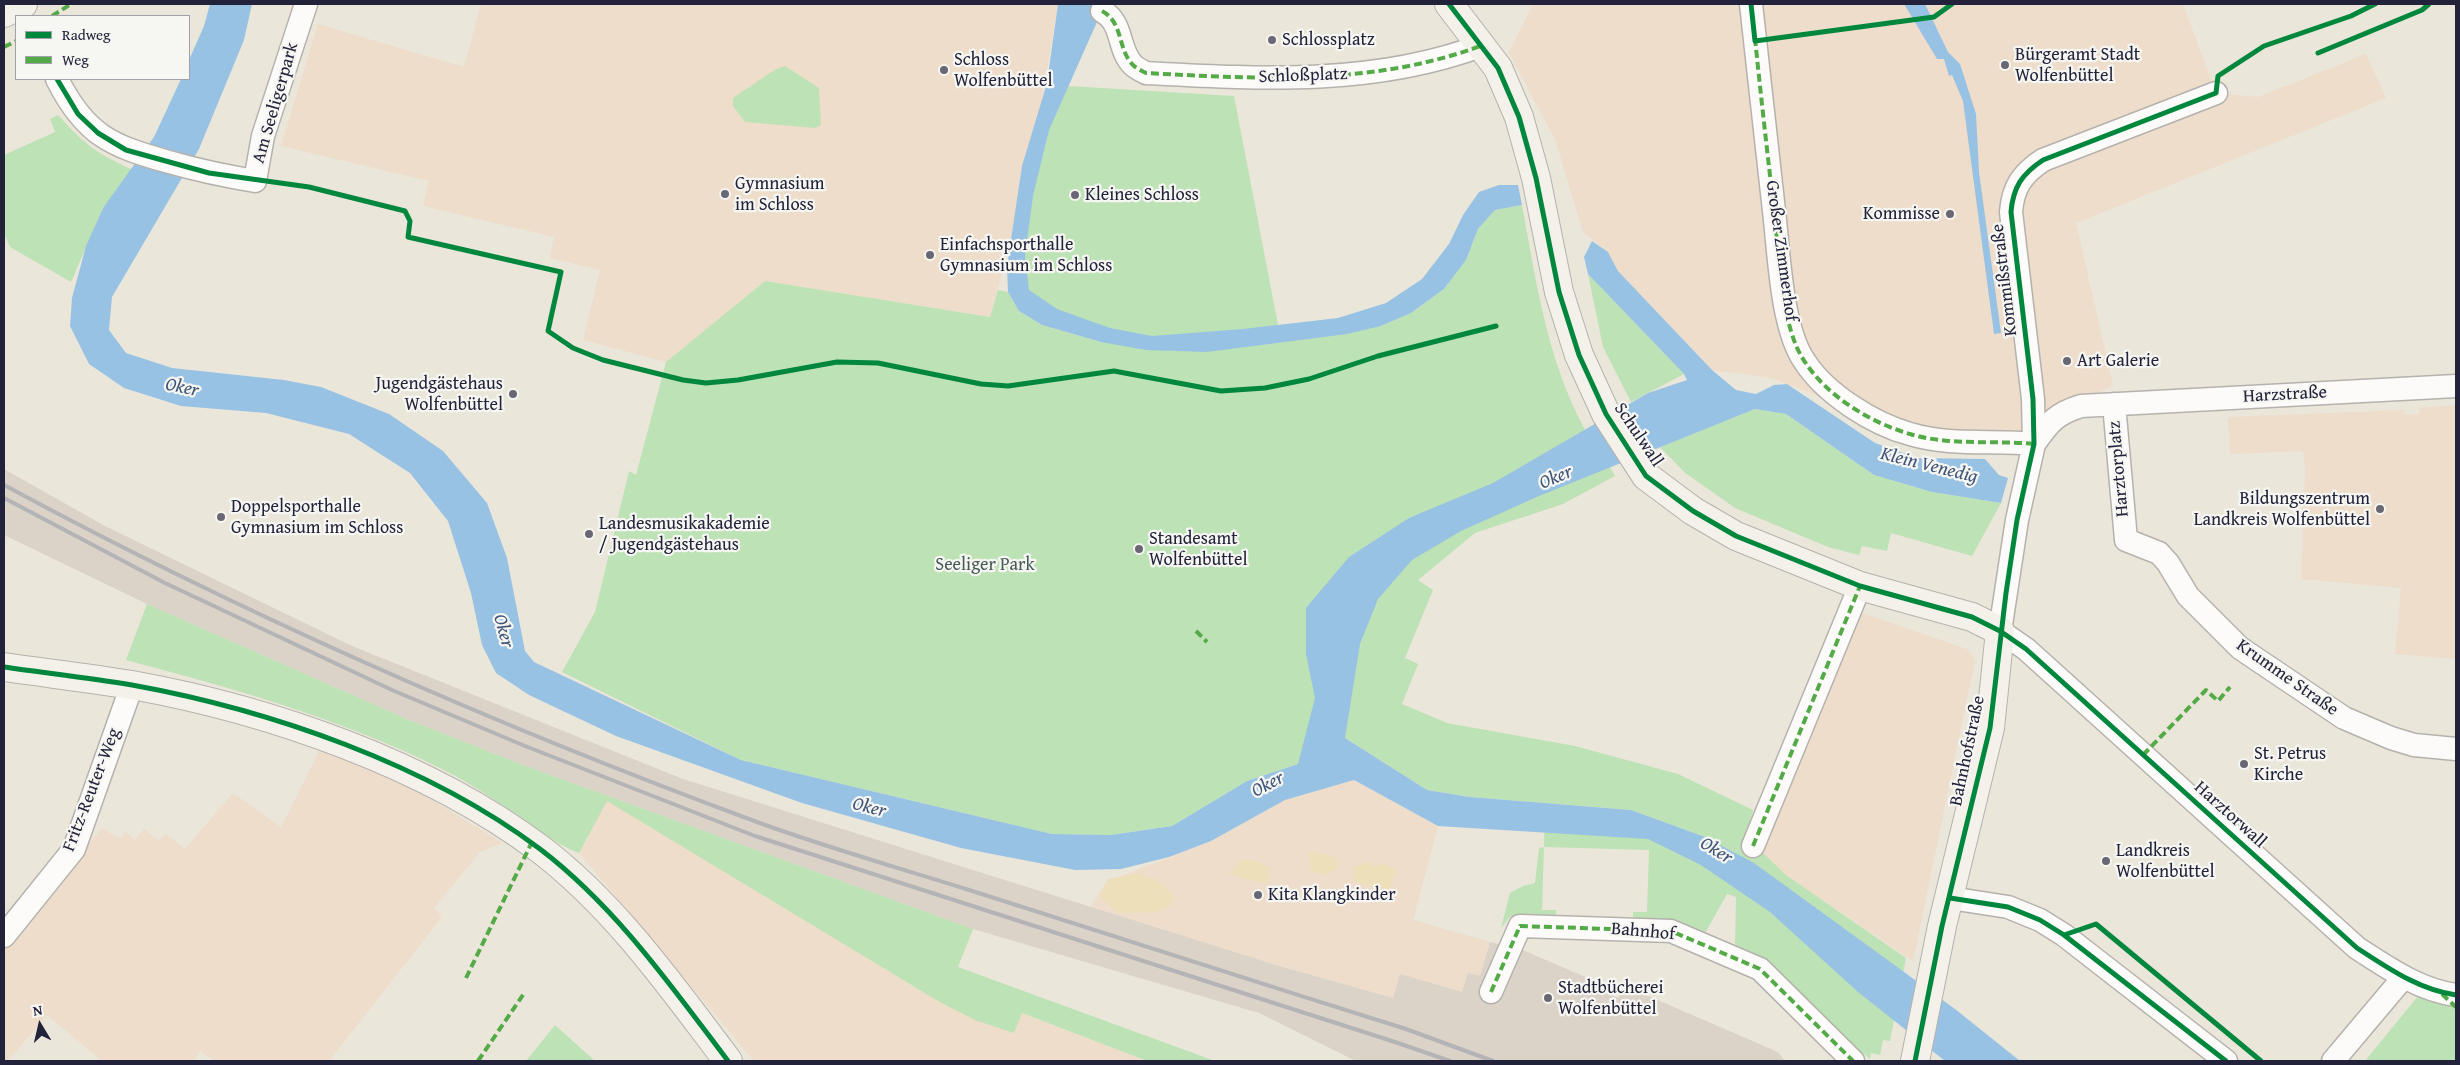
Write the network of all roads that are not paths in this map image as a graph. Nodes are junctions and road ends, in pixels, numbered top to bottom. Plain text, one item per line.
1 (306, 4) edge
2 (1449, 4) edge
3 (1751, 4) edge
4 (1102, 11) dead end
5 (1482, 45) junction
6 (58, 80) edge
7 (2216, 94) dead end
8 (2456, 386) edge
9 (2114, 404) junction
10 (2034, 444) junction
11 (2126, 540) joint
12 (1860, 586) junction
13 (2000, 631) junction
14 (4, 667) edge
15 (132, 685) junction
16 (2456, 749) edge
17 (1753, 846) dead end
18 (1950, 898) junction
19 (4, 936) edge
20 (2403, 978) junction
21 (1491, 992) dead end
22 (2456, 995) edge
23 (1916, 1056) edge
24 (728, 1061) edge
25 (1853, 1061) edge
26 (2226, 1061) edge
27 (2333, 1061) edge

1 - 6 street, Am Seeligerpark
2 - 5 street
3 - 10 street, Großer Zimmerhof
4 - 5 street, Schloßplatz
5 - 12 street, Schulwall
7 - 10 street, Kommißstraße
8 - 9 street, Harzstraße
9 - 10 street, Harztorplatz
9 - 11 street, Harztorplatz
10 - 13 street, Bahnhofstraße
11 - 16 street, Krumme Straße
12 - 13 street, Schulwall
12 - 17 street
13 - 18 street, Bahnhofstraße
13 - 20 street, Harztorwall
14 - 15 street
15 - 19 street, Fritz-Reuter-Weg
15 - 24 street
18 - 23 street, Bahnhofstraße
18 - 26 street
20 - 22 street, Harztorwall
20 - 27 street
21 - 25 street, Bahnhof

